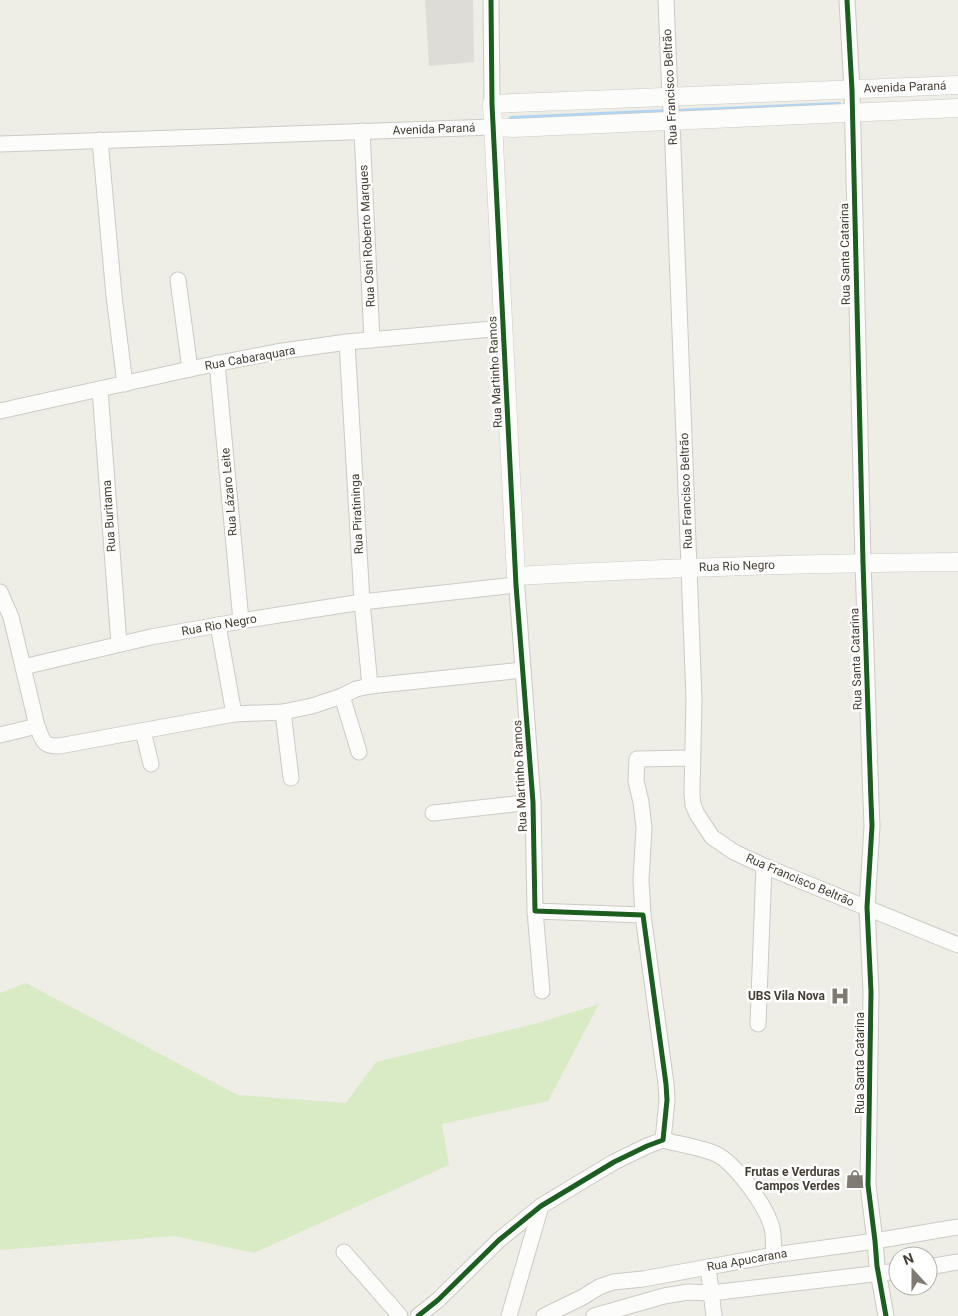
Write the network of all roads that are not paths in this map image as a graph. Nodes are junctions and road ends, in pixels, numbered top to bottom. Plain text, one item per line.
1 (491, 0) edge
2 (666, 0) edge
3 (847, 0) edge
4 (958, 85) edge
5 (852, 90) junction
6 (492, 104) junction
7 (671, 107) junction
8 (958, 108) edge
9 (852, 113) junction
10 (493, 127) junction
11 (362, 132) junction
12 (100, 140) junction
13 (0, 144) edge
14 (178, 280) dead end
15 (503, 328) junction
16 (372, 340) junction
17 (347, 342) junction
18 (217, 363) junction
19 (190, 368) junction
20 (125, 384) junction
21 (100, 389) junction
22 (0, 411) edge
23 (862, 562) junction
24 (958, 562) edge
25 (689, 567) junction
26 (516, 580) junction
27 (0, 592) edge
28 (362, 602) junction
29 (5, 618) edge
30 (241, 621) junction
31 (218, 625) junction
32 (119, 644) junction
33 (23, 667) junction
34 (523, 670) junction
35 (370, 686) junction
36 (342, 696) junction
37 (282, 712) junction
38 (234, 714) junction
39 (37, 726) junction
40 (143, 731) junction
41 (0, 735) edge
42 (359, 752) dead end
43 (692, 758) junction
44 (152, 764) dead end
45 (290, 778) dead end
46 (533, 802) junction
47 (433, 813) dead end
48 (764, 866) junction
49 (867, 907) junction
50 (535, 912) junction
51 (643, 915) junction
52 (958, 945) edge
53 (542, 991) dead end
54 (758, 1024) dead end
55 (663, 1140) junction
56 (541, 1206) junction
57 (958, 1227) edge
58 (875, 1244) junction
59 (344, 1252) dead end
60 (774, 1255) junction
61 (958, 1262) edge
62 (938, 1265) edge
63 (708, 1267) junction
64 (877, 1270) junction
65 (888, 1271) edge
66 (711, 1293) junction
67 (583, 1297) junction
68 (400, 1316) edge
69 (418, 1316) edge
70 (509, 1316) edge
71 (544, 1316) edge
72 (585, 1316) edge
73 (594, 1316) edge
74 (714, 1316) edge
75 (886, 1316) edge

1 - 6 street, Rua Martinho Ramos
2 - 7 street, Rua Francisco Beltrão
3 - 5 street, Rua Santa Catarina
4 - 5 street, Avenida Paraná
5 - 7 street, Avenida Paraná
5 - 9 street, Rua Santa Catarina
6 - 7 street, Avenida Paraná
6 - 10 street, Rua Martinho Ramos
7 - 9 street, Avenida Paraná
7 - 10 street, Avenida Paraná
7 - 25 street, Rua Francisco Beltrão
8 - 9 street, Avenida Paraná
9 - 23 street, Rua Santa Catarina
10 - 11 street, Avenida Paraná
10 - 15 street, Rua Martinho Ramos
11 - 12 street, Avenida Paraná
11 - 16 street, Rua Osni Roberto Marques
12 - 13 street, Avenida Paraná
12 - 20 street
14 - 19 street
15 - 16 street, Rua Cabaraquara
15 - 26 street, Rua Martinho Ramos
16 - 17 street, Rua Cabaraquara
17 - 18 street, Rua Cabaraquara
17 - 28 street, Rua Piratininga
18 - 19 street, Rua Cabaraquara
18 - 30 street, Rua Lázaro Leite
19 - 20 street, Rua Cabaraquara
20 - 21 street, Rua Cabaraquara
21 - 22 street, Rua Cabaraquara
21 - 32 street, Rua Buritama
23 - 24 street, Rua Rio Negro
23 - 25 street, Rua Rio Negro
23 - 49 street, Rua Santa Catarina
25 - 26 street, Rua Rio Negro
25 - 43 street, Rua Francisco Beltrão
26 - 28 street, Rua Rio Negro
26 - 34 street, Rua Martinho Ramos
27 - 29 street
28 - 30 street, Rua Rio Negro
28 - 35 street, Rua Piratininga
29 - 33 street
30 - 31 street, Rua Rio Negro
31 - 32 street, Rua Rio Negro
31 - 38 street
32 - 33 street, Rua Rio Negro
33 - 39 street
34 - 35 street
34 - 46 street, Rua Martinho Ramos
35 - 36 street
36 - 37 street
36 - 42 street
37 - 38 street
37 - 45 street
38 - 40 street
39 - 40 street
39 - 41 street
40 - 44 street
43 - 48 street, Rua Francisco Beltrão
43 - 51 street
46 - 47 street
46 - 50 street, Rua Martinho Ramos
48 - 49 street, Rua Francisco Beltrão
48 - 54 street
49 - 52 street, Rua Francisco Beltrão
49 - 58 street, Rua Santa Catarina
50 - 51 street
50 - 53 street, Rua Martinho Ramos
51 - 55 street
55 - 56 street
55 - 60 street
56 - 69 street
56 - 70 street
57 - 58 street, Rua Apucarana
58 - 60 street, Rua Apucarana
58 - 64 street, Rua Santa Catarina
59 - 68 street
60 - 63 street, Rua Apucarana
61 - 62 street
63 - 66 street
63 - 67 street, Rua Apucarana
64 - 65 street
64 - 66 street
64 - 75 street, Rua Santa Catarina
66 - 73 street
66 - 74 street
67 - 71 street, Rua Apucarana
67 - 72 street

